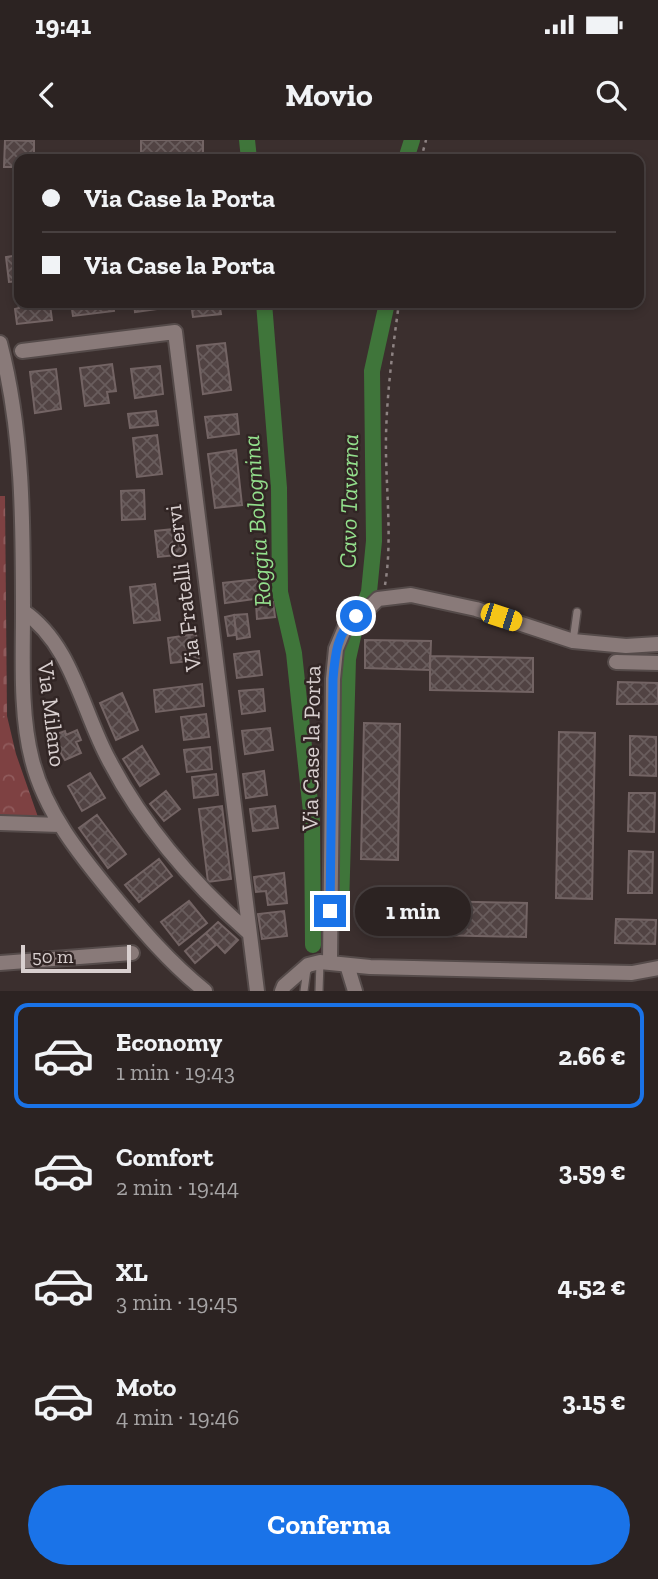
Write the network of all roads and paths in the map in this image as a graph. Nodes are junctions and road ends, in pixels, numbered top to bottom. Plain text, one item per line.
1 (398, 308) edge
2 (0, 343) edge
3 (22, 351) dead end
4 (6, 386) edge
5 (378, 599) junction
6 (23, 611) junction
7 (578, 612) dead end
8 (573, 641) junction
9 (658, 644) edge
10 (616, 662) dead end
11 (658, 663) edge
12 (0, 823) edge
13 (60, 825) junction
14 (248, 932) junction
15 (132, 953) dead end
16 (0, 962) edge
17 (319, 963) junction
18 (346, 965) junction
19 (658, 968) edge
20 (205, 991) edge
21 (257, 991) edge
22 (282, 991) edge
23 (304, 991) edge
24 (319, 991) edge
25 (355, 991) edge

1 - 5 path
2 - 4 street, Via Milano
3 - 14 street, Via Fratelli Cervi
4 - 6 street, Via Milano
5 - 8 street
5 - 17 street, Via Case la Porta
6 - 13 street, Via Milano
6 - 14 street
7 - 8 lane
8 - 9 street
10 - 11 street
12 - 13 street
13 - 20 street, Via Milano
14 - 21 street, Via Fratelli Cervi
15 - 16 street
17 - 18 street
17 - 22 street
17 - 23 lane
17 - 24 lane
18 - 19 street
18 - 25 street

